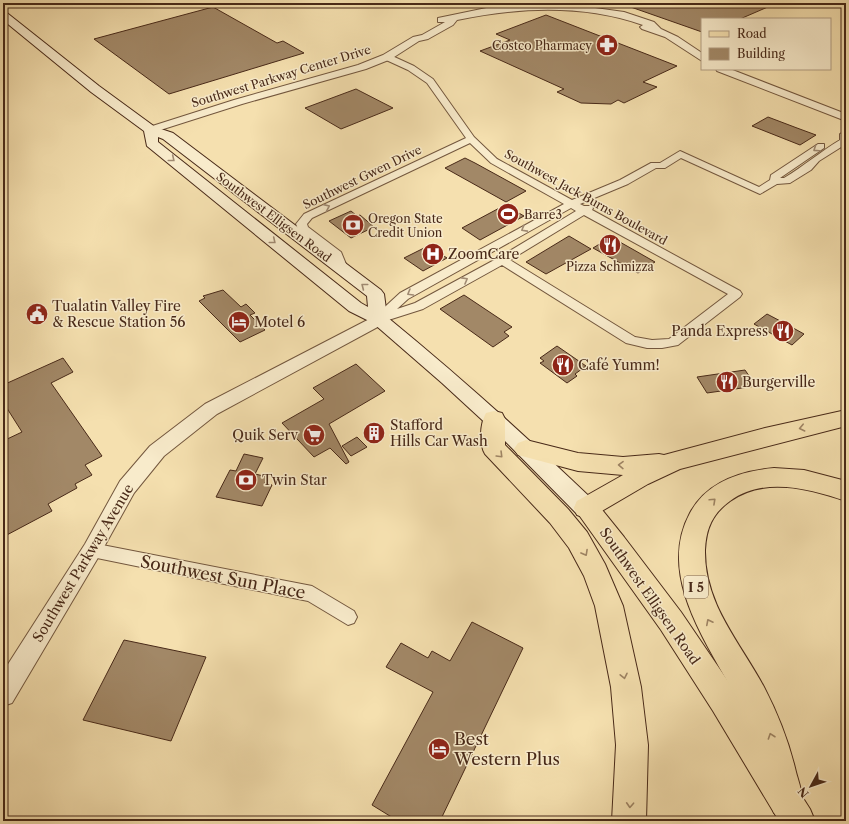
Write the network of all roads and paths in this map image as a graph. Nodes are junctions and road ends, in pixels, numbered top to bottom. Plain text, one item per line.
1 (510, 5) edge
2 (3, 15) edge
3 (388, 56) junction
4 (701, 57) edge
5 (724, 70) edge
6 (846, 118) edge
7 (150, 130) junction
8 (845, 133) edge
9 (471, 139) junction
10 (662, 166) junction
11 (570, 204) junction
12 (582, 211) junction
13 (502, 260) junction
14 (342, 269) junction
15 (379, 319) junction
16 (846, 418) edge
17 (494, 419) junction
18 (526, 449) junction
19 (674, 461) junction
20 (846, 491) edge
21 (586, 508) junction
22 (92, 550) junction
23 (348, 617) dead end
24 (3, 694) edge
25 (792, 811) edge
26 (629, 821) edge

1 - 3 street, Southwest Parkway Center Drive
1 - 4 street, Southwest Parkway Center Drive
2 - 7 main road, Southwest Elligsen Road
3 - 7 street, Southwest Parkway Center Drive
3 - 9 street, Southwest Jack Burns Boulevard
5 - 6 street
7 - 14 main road, Southwest Elligsen Road
7 -> 15 main road, Southwest Elligsen Road
8 - 10 street
9 - 11 street, Southwest Jack Burns Boulevard
14 -> 9 street, Southwest Gwen Drive
10 - 11 street
10 - 12 street
11 - 12 street, Southwest Jack Burns Boulevard
11 -> 15 street
12 - 13 street
12 - 13 street, Southwest Jack Burns Boulevard
15 -> 13 street
15 -> 14 main road, Southwest Elligsen Road
15 - 17 main road, Southwest Elligsen Road
15 - 22 street, Southwest Parkway Avenue
16 -> 19 main road
17 - 18 main road, Southwest Elligsen Road
17 -> 26 main road
19 -> 18 main road
18 - 21 main road, Southwest Elligsen Road
19 - 21 main road
25 -> 20 main road, I 5
21 - 25 main road, Southwest Elligsen Road
22 - 23 street, Southwest Sun Place
22 - 24 street, Southwest Parkway Avenue

